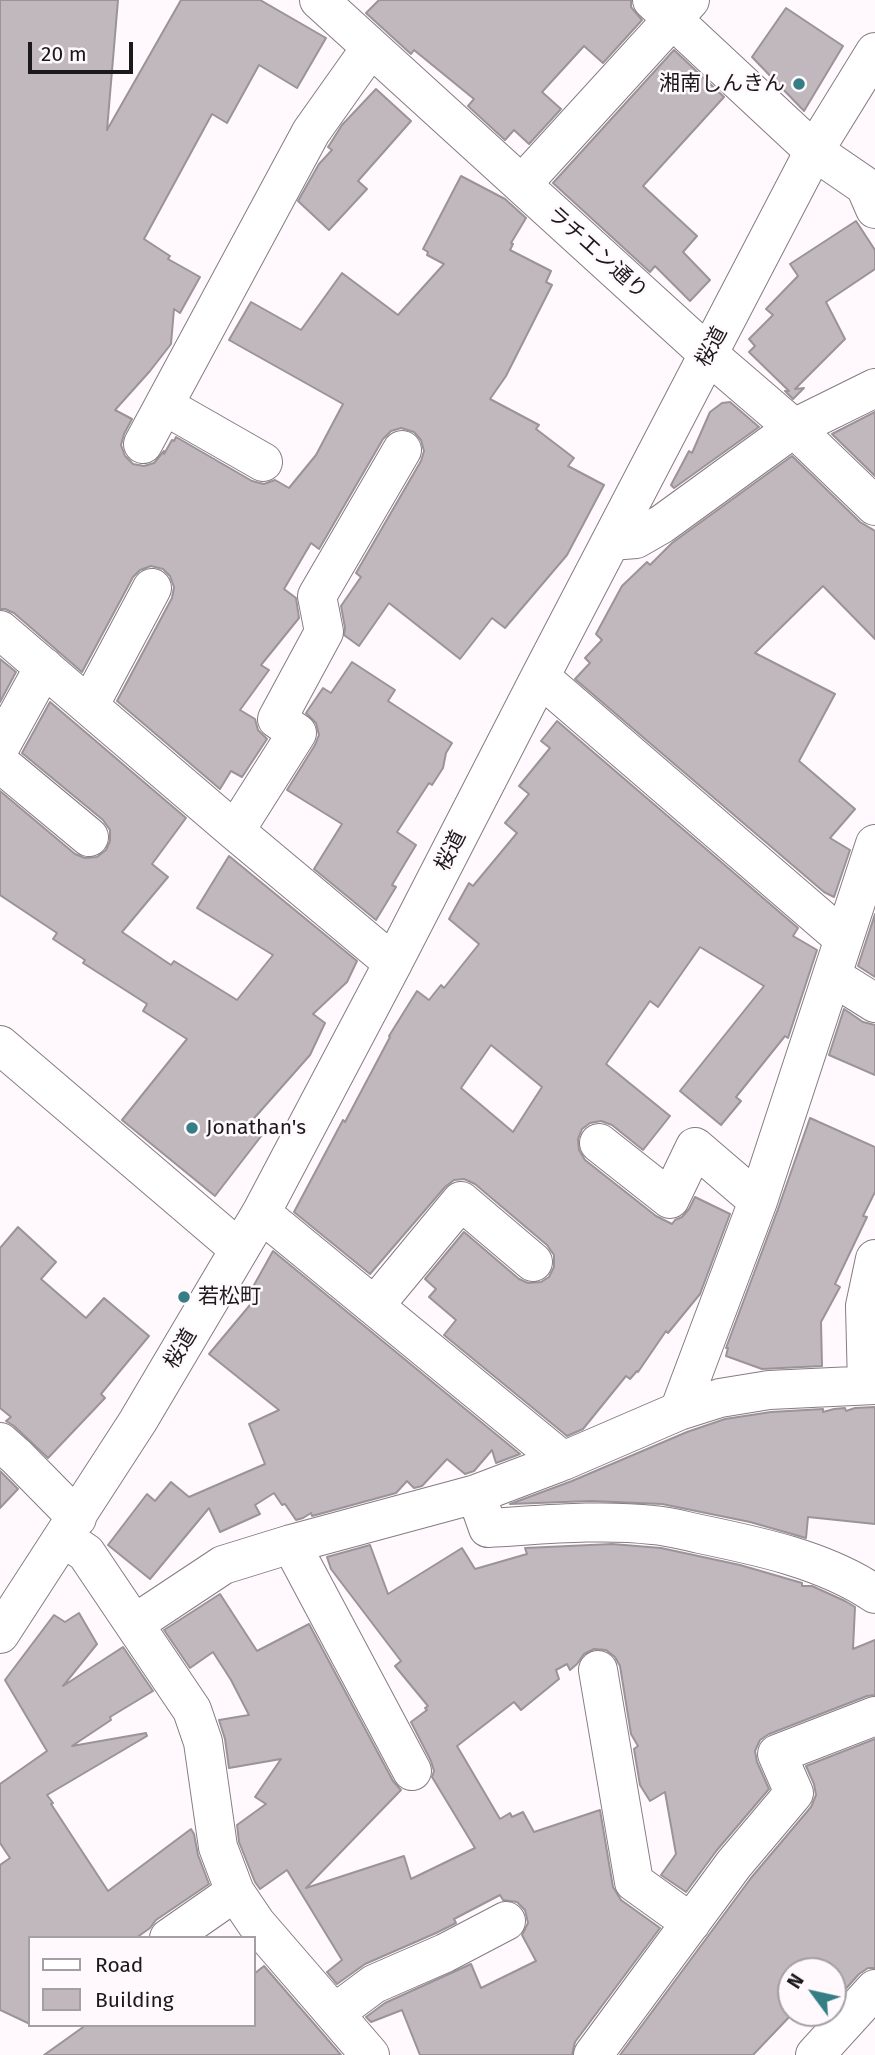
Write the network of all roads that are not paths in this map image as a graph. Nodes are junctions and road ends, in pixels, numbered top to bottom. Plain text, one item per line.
1 (671, 6) edge
2 (342, 8) edge
3 (372, 49) junction
4 (875, 52) edge
5 (814, 151) junction
6 (522, 184) junction
7 (872, 190) edge
8 (708, 354) junction
9 (875, 388) edge
10 (164, 406) junction
11 (794, 428) junction
12 (144, 444) dead end
13 (402, 450) dead end
14 (263, 462) dead end
15 (875, 506) edge
16 (611, 541) junction
17 (152, 588) dead end
18 (0, 630) edge
19 (44, 667) junction
20 (540, 677) junction
21 (89, 706) junction
22 (0, 747) edge
23 (0, 763) edge
24 (235, 831) junction
25 (89, 837) dead end
26 (875, 844) edge
27 (844, 939) junction
28 (393, 962) junction
29 (832, 976) junction
30 (875, 1003) edge
31 (0, 1045) edge
32 (599, 1143) dead end
33 (758, 1201) junction
34 (261, 1213) junction
35 (239, 1249) junction
36 (875, 1259) edge
37 (533, 1262) dead end
38 (375, 1305) junction
39 (871, 1385) edge
40 (679, 1411) junction
41 (0, 1442) edge
42 (563, 1461) junction
43 (476, 1494) junction
44 (70, 1528) junction
45 (291, 1544) junction
46 (875, 1594) edge
47 (134, 1624) junction
48 (0, 1634) edge
49 (598, 1670) dead end
50 (875, 1716) edge
51 (412, 1771) dead end
52 (235, 1892) junction
53 (506, 1921) dead end
54 (691, 1923) junction
55 (172, 1936) edge
56 (875, 1989) edge
57 (335, 2013) junction
58 (370, 2055) edge
59 (593, 2055) edge
60 (815, 2055) edge

1 - 5 street
1 - 6 street
2 - 3 street, ラチエン通り
3 - 6 street, ラチエン通り
3 - 10 street
4 - 5 street, 桜道
5 - 7 street
5 - 8 street, 桜道
6 - 8 street, ラチエン通り
8 - 11 street, ラチエン通り
8 - 16 street, 桜道
9 - 11 street
10 - 12 street
10 - 14 street
11 - 15 street, ラチエン通り
11 - 16 street
13 - 24 street
16 - 20 street, 桜道
17 - 21 street
18 - 19 street
19 - 21 street
19 - 22 street
20 - 27 street
20 - 28 street, 桜道
21 - 24 street
23 - 25 street
24 - 28 street
26 - 27 street
27 - 29 street
28 - 34 street, 桜道
29 - 30 street
29 - 33 street
31 - 35 street
32 - 33 street
33 - 40 street
34 - 35 street, 桜道
34 - 38 street
35 - 44 street, 桜道
36 - 39 street
37 - 38 street
38 - 42 street
39 - 40 street
40 - 42 street
41 - 44 street
42 - 43 street
43 - 45 street
43 - 46 street
44 - 47 street
44 - 48 street, 桜道
45 - 47 street
45 - 51 street
47 - 52 street
49 - 54 street
50 - 54 street
52 - 55 street
52 - 57 street
53 - 57 street
54 - 59 street
56 - 60 street
57 - 58 street

